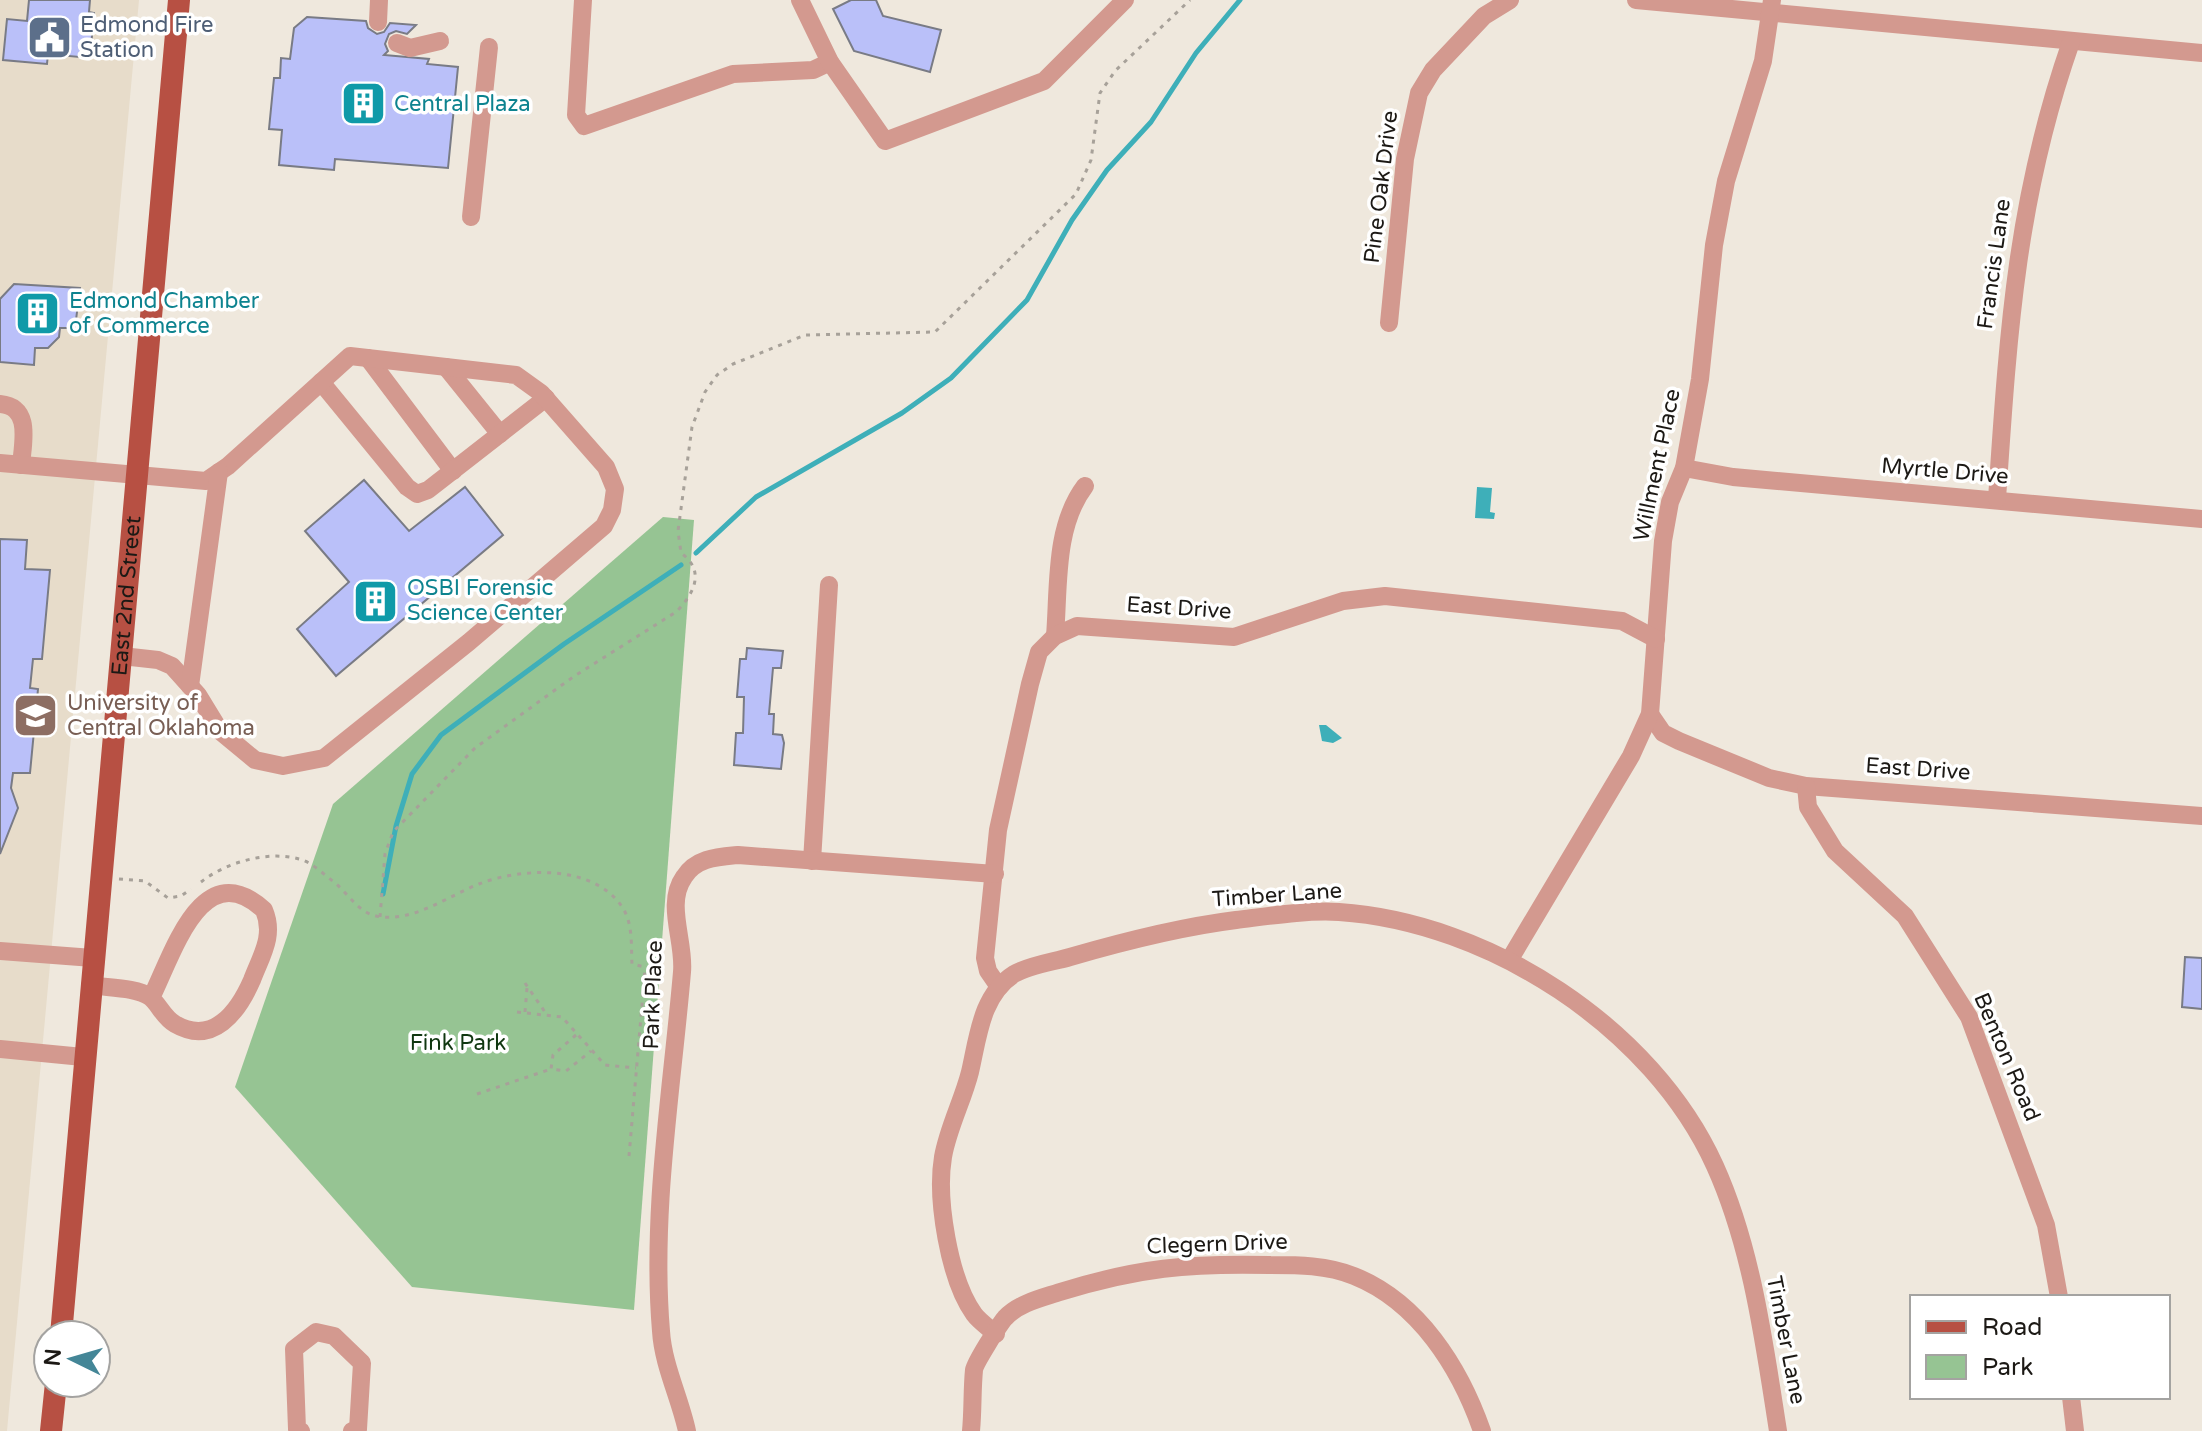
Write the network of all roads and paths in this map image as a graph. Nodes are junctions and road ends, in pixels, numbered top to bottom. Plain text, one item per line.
1 (179, 0) edge
2 (379, 0) edge
3 (583, 0) edge
4 (800, 0) edge
5 (1125, 0) edge
6 (1190, 0) edge
7 (1510, 0) edge
8 (1636, 0) edge
9 (1772, 6) edge
10 (378, 22) dead end
11 (440, 41) dead end
12 (2071, 42) junction
13 (397, 43) dead end
14 (489, 47) dead end
15 (2202, 53) edge
16 (830, 62) junction
17 (471, 217) dead end
18 (1389, 323) dead end
19 (368, 358) junction
20 (446, 367) junction
21 (321, 382) junction
22 (546, 398) junction
23 (0, 404) edge
24 (500, 434) junction
25 (0, 463) edge
26 (21, 465) junction
27 (1684, 468) junction
28 (453, 471) junction
29 (219, 472) junction
30 (137, 475) junction
31 (1085, 486) dead end
32 (1997, 499) junction
33 (2202, 519) edge
34 (829, 585) dead end
35 (1055, 636) junction
36 (1656, 639) junction
37 (122, 656) junction
38 (190, 686) junction
39 (1650, 714) junction
40 (1806, 786) junction
41 (2202, 816) edge
42 (812, 861) junction
43 (995, 874) junction
44 (99, 879) junction
45 (380, 917) junction
46 (0, 951) edge
47 (93, 958) junction
48 (1510, 959) junction
49 (645, 970) junction
50 (682, 973) junction
51 (90, 985) junction
52 (999, 987) junction
53 (151, 998) junction
54 (517, 1012) dead end
55 (525, 1012) junction
56 (547, 1015) junction
57 (577, 1034) junction
58 (0, 1049) edge
59 (591, 1051) junction
60 (83, 1057) junction
61 (636, 1068) junction
62 (551, 1069) junction
63 (477, 1094) dead end
64 (629, 1156) dead end
65 (2059, 1295) edge
66 (62, 1319) edge
67 (996, 1334) junction
68 (54, 1399) edge
69 (2071, 1399) edge
70 (51, 1431) edge
71 (301, 1431) edge
72 (352, 1431) edge
73 (687, 1431) edge
74 (971, 1431) edge
75 (1482, 1431) edge
76 (1778, 1431) edge
77 (2075, 1431) edge

1 - 30 main road, East 2nd Street
2 - 10 street
3 - 16 street
4 - 16 street
5 - 16 street
6 - 45 path
7 - 18 street, Pine Oak Drive
8 - 9 street
9 - 12 street
9 - 27 street, Willment Place
11 - 13 street
12 - 15 street
12 - 32 street, Francis Lane
14 - 17 street
19 - 20 street
19 - 21 street
19 - 28 street
20 - 22 street
20 - 24 street
21 - 28 street
21 - 29 street
22 - 24 street
22 - 38 street
23 - 26 street
24 - 28 street
25 - 26 street
26 - 30 street
27 - 32 street, Myrtle Drive
27 - 36 street, Willment Place
29 - 30 street
29 - 38 street
30 - 37 main road, East 2nd Street
31 - 35 street
32 - 33 street, Myrtle Drive
34 - 42 street
35 - 36 street, East Drive
35 - 43 street
36 - 39 street, Willment Place
37 - 38 street
37 - 44 main road, East 2nd Street
39 - 40 street, East Drive
39 - 48 street, Willment Place
40 - 41 street, East Drive
40 - 65 street, Benton Road
42 - 43 street, Park Place
42 - 50 street, Park Place
43 - 52 street
44 - 45 path
44 - 47 main road, East 2nd Street
45 - 49 path
46 - 47 street
47 - 51 main road, East 2nd Street
48 - 52 street, Timber Lane
48 - 76 street, Timber Lane
49 - 50 path
49 - 61 path
50 - 73 street, Park Place
51 - 53 street
51 - 60 main road, East 2nd Street
52 - 67 street
53 - 53 street
54 - 55 path
55 - 56 path
55 - 56 path
56 - 57 path
57 - 59 path
57 - 62 path
58 - 60 street
59 - 61 path
59 - 62 path
60 - 66 main road, East 2nd Street
61 - 64 path
62 - 63 path
67 - 74 street, Clegern Drive
67 - 75 street, Clegern Drive
68 - 70 main road
69 - 77 street
71 - 72 street

